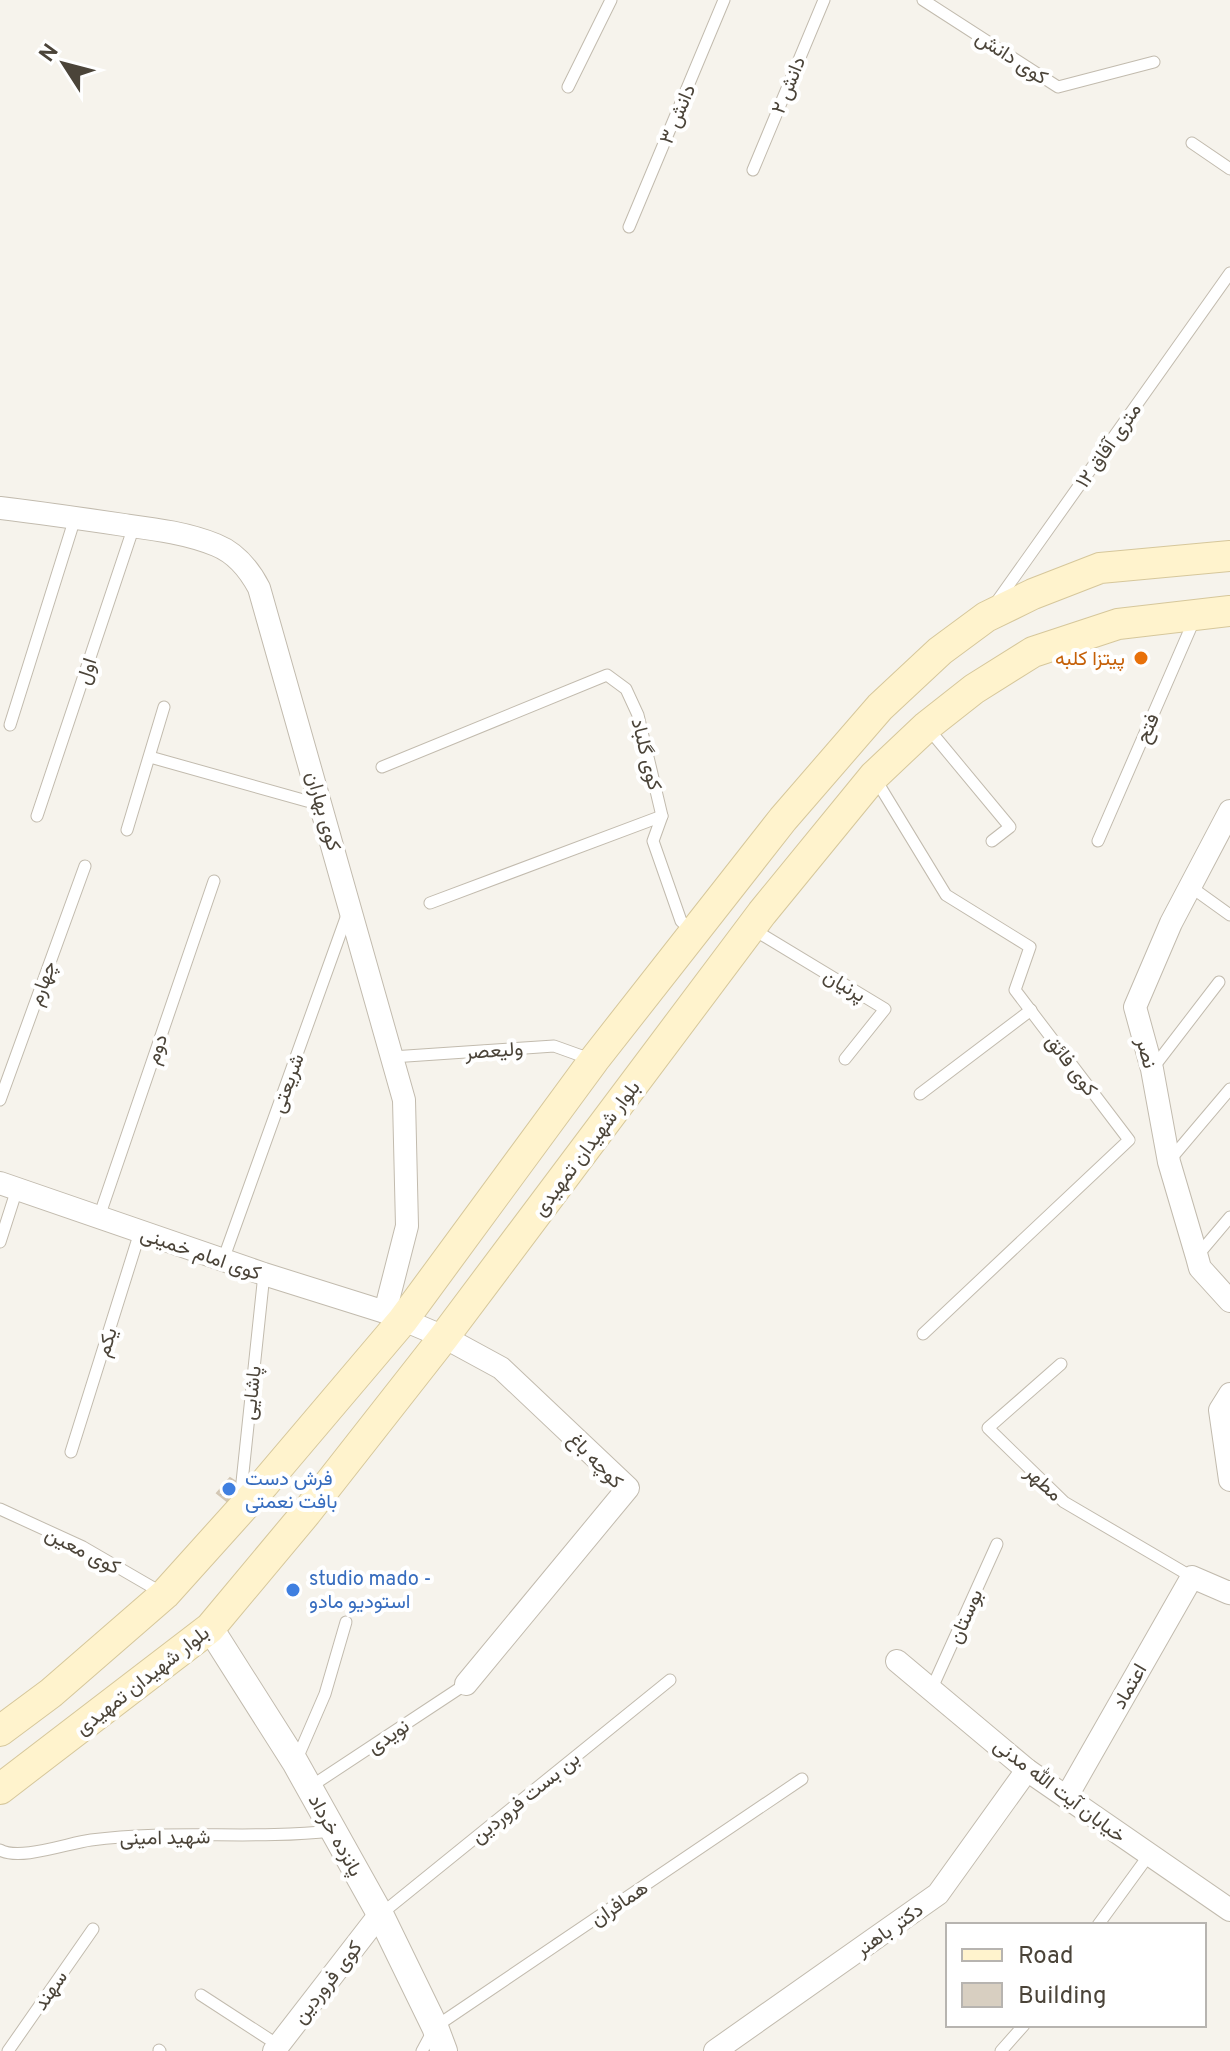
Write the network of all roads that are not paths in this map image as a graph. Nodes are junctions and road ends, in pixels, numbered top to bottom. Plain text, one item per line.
1 (611, 0) edge
2 (724, 0) edge
3 (824, 0) edge
4 (923, 0) edge
5 (1154, 62) dead end
6 (568, 87) dead end
7 (1192, 143) dead end
8 (1230, 169) edge
9 (753, 170) dead end
10 (629, 227) dead end
11 (1230, 273) edge
12 (0, 508) edge
13 (75, 518) junction
14 (134, 526) junction
15 (1230, 556) edge
16 (1230, 611) edge
17 (1197, 615) junction
18 (986, 617) junction
19 (164, 707) dead end
20 (10, 725) dead end
21 (927, 726) junction
22 (150, 757) junction
23 (382, 767) dead end
24 (874, 776) junction
25 (322, 806) junction
26 (1230, 811) edge
27 (37, 816) dead end
28 (662, 816) junction
29 (127, 830) dead end
30 (992, 841) dead end
31 (1098, 841) dead end
32 (85, 866) dead end
33 (214, 881) dead end
34 (1191, 887) junction
35 (430, 903) dead end
36 (351, 905) junction
37 (1230, 915) edge
38 (751, 928) junction
39 (694, 932) junction
40 (1219, 982) dead end
41 (1031, 1010) junction
42 (392, 1057) junction
43 (845, 1059) dead end
44 (594, 1060) junction
45 (1152, 1069) junction
46 (1230, 1089) edge
47 (920, 1094) dead end
48 (0, 1100) edge
49 (1169, 1162) junction
50 (8, 1186) edge
51 (99, 1217) junction
52 (1230, 1217) edge
53 (140, 1232) junction
54 (0, 1242) edge
55 (1197, 1257) junction
56 (223, 1260) junction
57 (264, 1274) junction
58 (1230, 1301) edge
59 (394, 1316) junction
60 (923, 1334) dead end
61 (444, 1337) junction
62 (1061, 1364) dead end
63 (1230, 1394) edge
64 (71, 1452) dead end
65 (1230, 1480) edge
66 (0, 1509) edge
67 (238, 1512) junction
68 (997, 1544) dead end
69 (1192, 1577) junction
70 (1230, 1592) edge
71 (165, 1594) junction
72 (346, 1622) dead end
73 (210, 1628) junction
74 (897, 1661) dead end
75 (670, 1680) dead end
76 (466, 1684) joint
77 (932, 1688) junction
78 (0, 1731) edge
79 (295, 1762) junction
80 (1027, 1770) junction
81 (802, 1779) dead end
82 (309, 1788) junction
83 (0, 1789) edge
84 (1067, 1796) junction
85 (333, 1831) junction
86 (0, 1850) edge
87 (1149, 1855) junction
88 (1230, 1910) edge
89 (380, 1914) junction
90 (1099, 1923) edge
91 (93, 1929) dead end
92 (201, 1995) dead end
93 (1022, 2027) edge
94 (439, 2039) edge
95 (276, 2048) edge
96 (8, 2051) edge
97 (422, 2051) edge
98 (715, 2051) edge
99 (1001, 2051) edge

1 - 6 lane
2 - 10 lane, دانش ۳
3 - 9 lane, دانش ۲
4 - 5 lane, کوی دانش
7 - 8 lane
11 - 18 lane, ۱۲ متری آفاق
12 - 13 street, کوی بهاران
13 - 14 street, کوی بهاران
13 - 20 lane
14 - 25 street, کوی بهاران
14 - 27 lane, اول
15 - 18 main road
16 - 17 main road, بلوار شهیدان تمهیدی
17 - 21 main road, بلوار شهیدان تمهیدی
17 - 31 lane, فتح
18 - 39 main road
19 - 22 lane
21 - 24 main road, بلوار شهیدان تمهیدی
21 - 30 lane
22 - 25 lane
22 - 29 lane
23 - 28 lane, کوی گلباد
24 - 38 main road, بلوار شهیدان تمهیدی
24 - 41 lane, کوی فائق
25 - 36 street, کوی بهاران
26 - 34 street, نصر
28 - 35 lane
28 - 39 lane, کوی گلباد
32 - 48 lane, چهارم
33 - 51 lane, دوم
34 - 37 lane
34 - 45 street, نصر
36 - 42 street, کوی بهاران
36 - 56 lane, شریعتی
38 - 43 lane, پرنیان
38 - 61 main road, بلوار شهیدان تمهیدی
39 - 44 main road
40 - 45 lane
41 - 47 lane
41 - 60 lane, کوی فائق
42 - 44 lane, ولیعصر
42 - 59 street, کوی بهاران
44 - 59 main road
45 - 49 street, نصر
46 - 49 lane
49 - 55 street, نصر
50 - 51 street, کوی امام خمینی
50 - 54 lane
51 - 53 street, کوی امام خمینی
52 - 55 lane
53 - 56 street, کوی امام خمینی
53 - 64 lane, یکم
55 - 58 street, نصر
56 - 57 street, کوی امام خمینی
57 - 59 street, کوی امام خمینی
57 - 67 lane, پاشایی
59 - 61 street, کوی امام خمینی
59 - 67 main road
61 - 73 main road, بلوار شهیدان تمهیدی
61 - 76 street, کوچه باغ
62 - 69 lane, مطهر
63 - 65 street
66 - 71 lane, کوی معین
67 - 71 main road
68 - 77 lane, بوستان
69 - 70 street
69 - 84 street, اعتماد
71 - 78 main road
72 - 79 lane
73 - 79 street, پانزده خرداد
73 - 83 main road, بلوار شهیدان تمهیدی
74 - 77 street, خیابان آیت الله مدنی
75 - 89 lane, بن بست فروردین
76 - 82 lane, نویدی
77 - 80 street, خیابان آیت الله مدنی
79 - 82 street, پانزده خرداد
80 - 84 street, خیابان آیت الله مدنی
80 - 98 street, دکتر باهنر
81 - 94 lane, همافران
82 - 85 street, پانزده خرداد
84 - 87 street, خیابان آیت الله مدنی
85 - 86 lane, شهید امینی
85 - 89 street, پانزده خرداد
87 - 88 street, خیابان آیت الله مدنی
87 - 90 lane
89 - 94 street, پانزده خرداد
89 - 95 street, کوی فروردین
91 - 96 lane, سهند
92 - 95 lane
93 - 99 lane
94 - 97 lane

